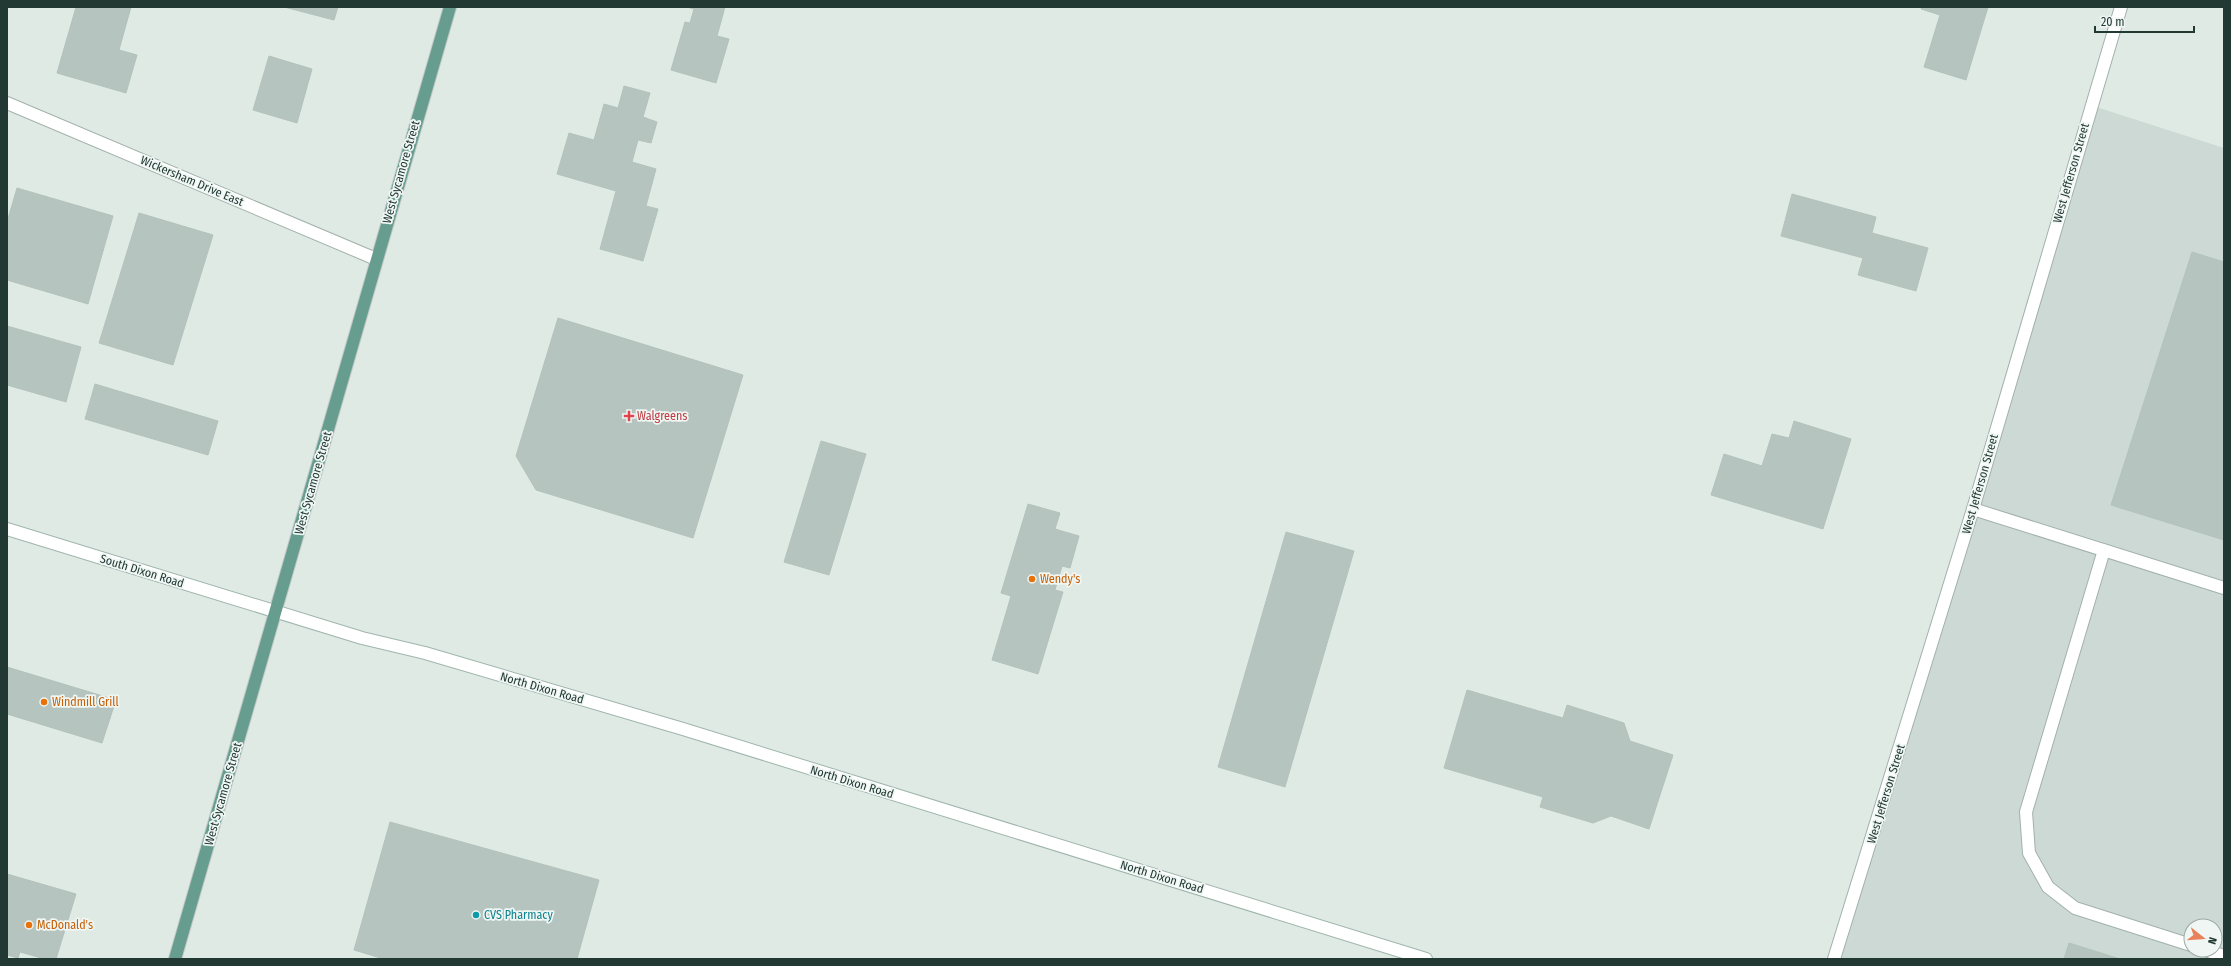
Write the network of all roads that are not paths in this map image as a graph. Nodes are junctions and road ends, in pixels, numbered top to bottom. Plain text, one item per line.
1 (450, 7) edge
2 (2120, 7) edge
3 (7, 103) edge
4 (376, 259) junction
5 (1973, 509) junction
6 (7, 529) edge
7 (2104, 550) junction
8 (2224, 588) edge
9 (276, 612) junction
10 (2183, 942) edge
11 (175, 959) edge
12 (1426, 959) edge
13 (1834, 959) edge

1 - 4 main road, West Sycamore Street
2 - 5 main road, West Jefferson Street
3 - 4 main road, Wickersham Drive East
4 - 9 main road, West Sycamore Street
5 - 7 main road
5 - 13 main road, West Jefferson Street
6 - 9 main road, South Dixon Road
7 - 8 main road
7 - 10 main road
9 - 11 main road, West Sycamore Street
9 - 12 main road, North Dixon Road

